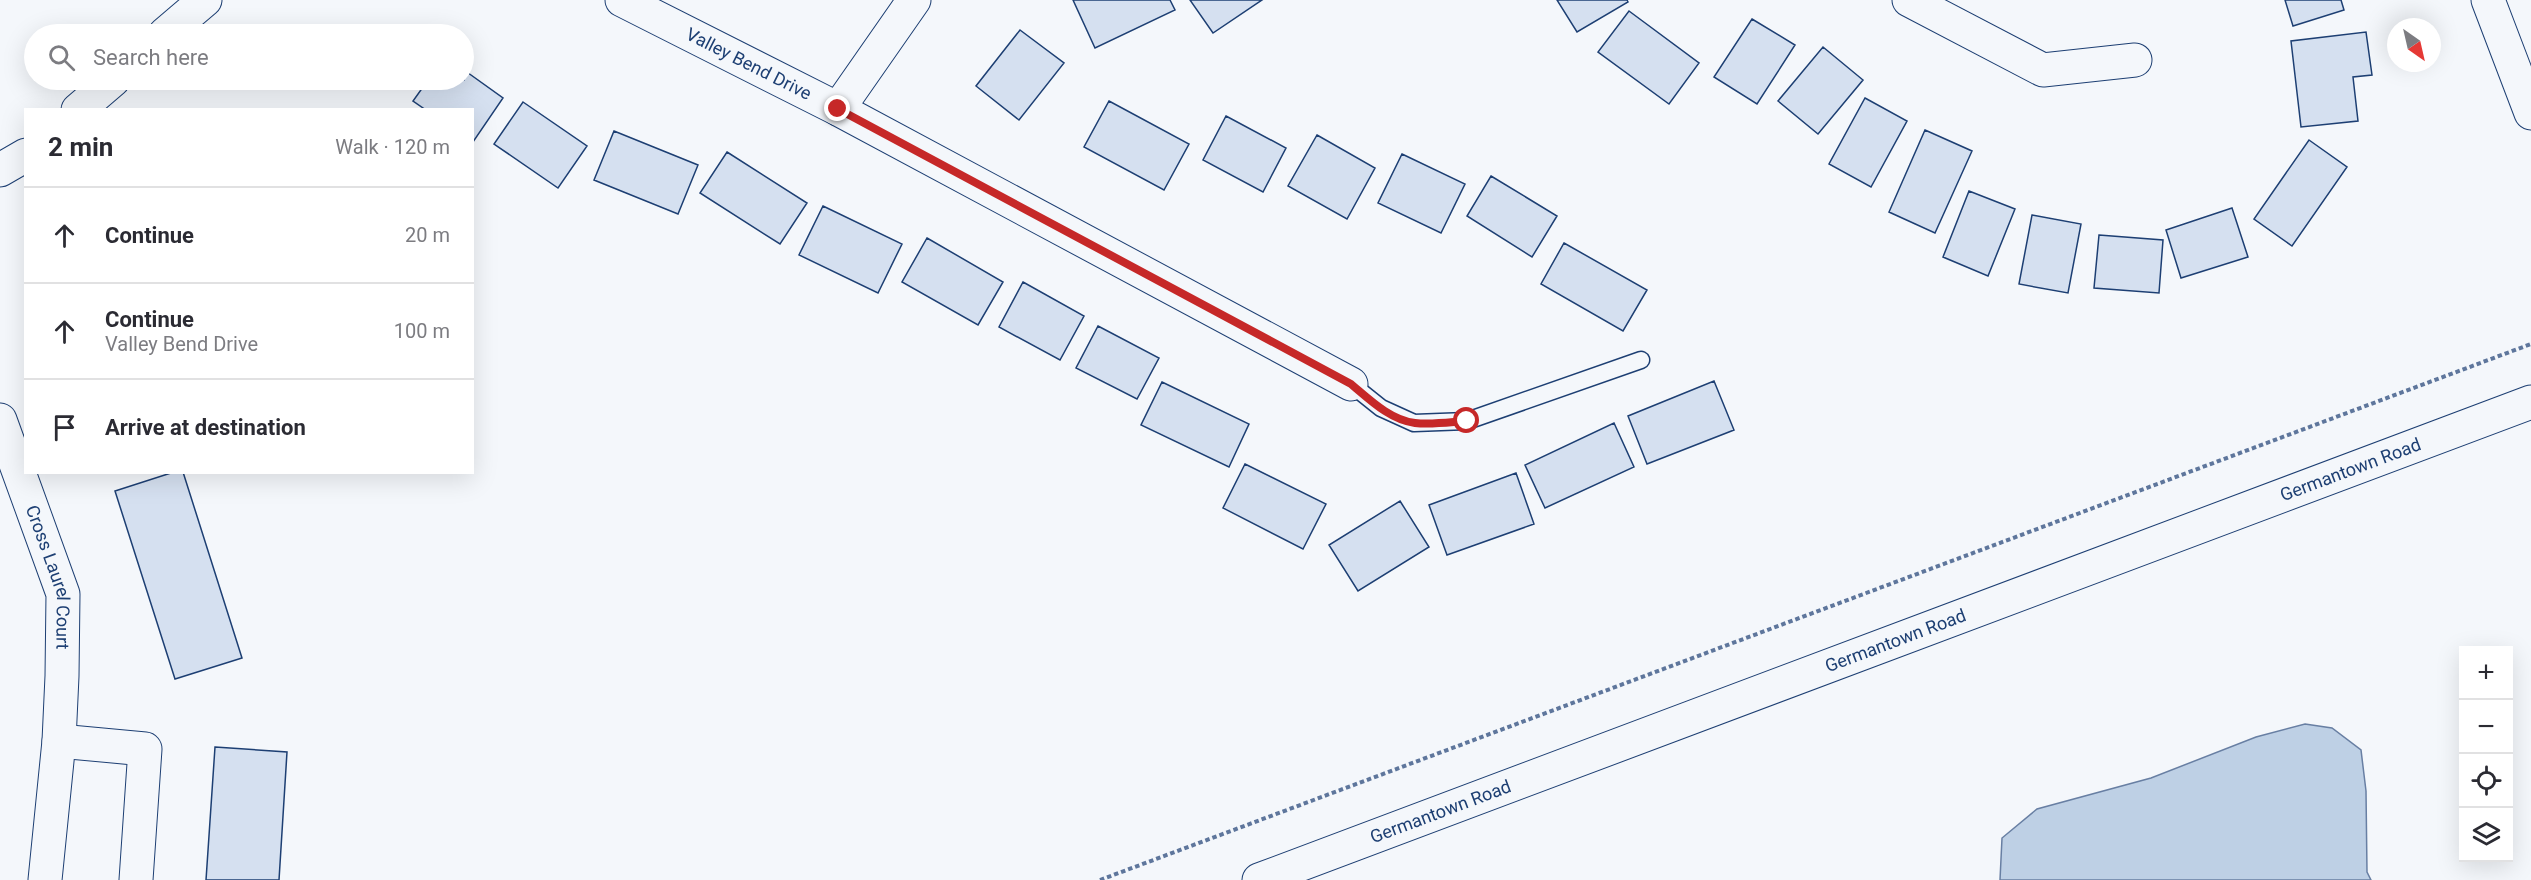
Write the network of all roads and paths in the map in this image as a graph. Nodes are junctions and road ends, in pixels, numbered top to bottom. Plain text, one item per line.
1 (205, 0) edge
2 (622, 0) edge
3 (914, 0) edge
4 (1909, 0) edge
5 (2488, 0) edge
6 (177, 24) edge
7 (2135, 60) dead end
8 (101, 90) edge
9 (80, 108) edge
10 (838, 109) junction
11 (2531, 113) edge
12 (24, 156) edge
13 (0, 170) edge
14 (2531, 344) edge
15 (1641, 360) dead end
16 (1351, 384) joint
17 (2531, 402) edge
18 (0, 420) edge
19 (59, 741) junction
20 (45, 880) edge
21 (136, 880) edge
22 (1100, 880) edge
23 (1259, 880) edge

1 - 6 street
2 - 10 street, Valley Bend Drive
3 - 10 street
4 - 7 street
5 - 11 street
8 - 9 street
10 - 16 street, Valley Bend Drive
12 - 13 street
14 - 22 path
15 - 16 lane
17 - 23 street, Germantown Road
18 - 19 street, Cross Laurel Court
19 - 20 street, Cross Laurel Court
19 - 21 street

